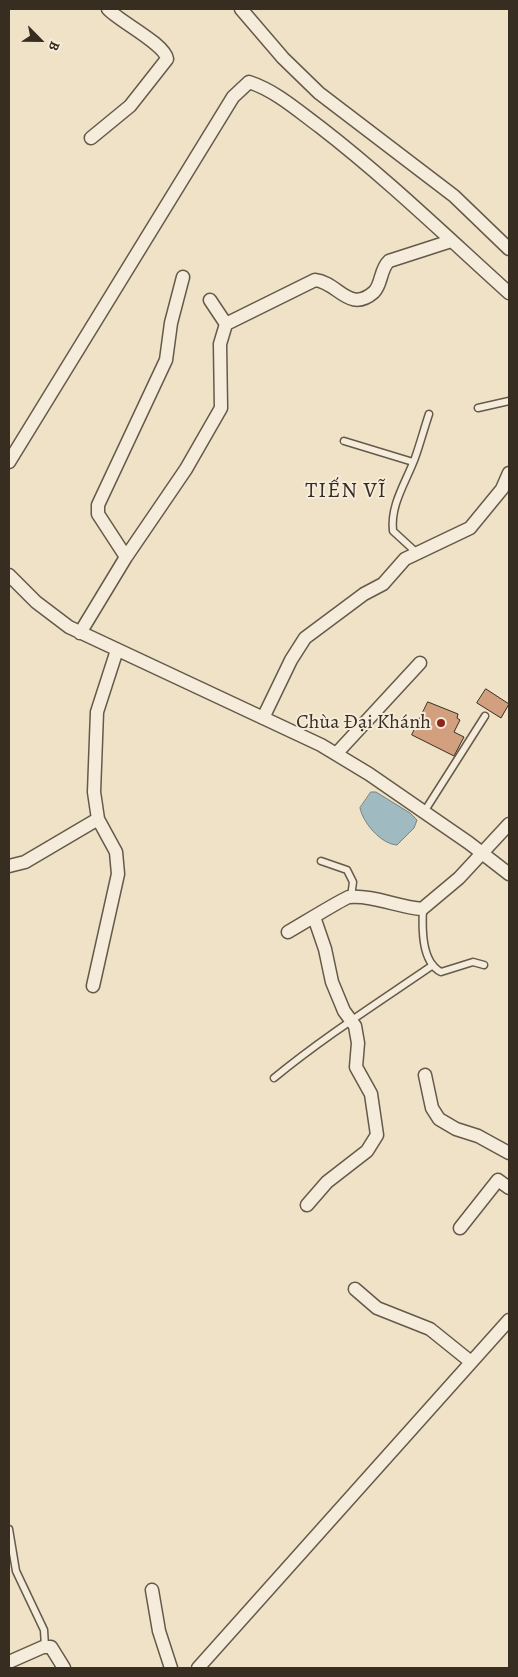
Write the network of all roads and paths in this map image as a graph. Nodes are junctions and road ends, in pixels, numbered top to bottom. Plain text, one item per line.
1 (108, 9) edge
2 (241, 9) edge
3 (90, 138) dead end
4 (451, 241) junction
5 (509, 249) edge
6 (183, 277) dead end
7 (509, 293) edge
8 (210, 300) dead end
9 (226, 324) junction
10 (509, 401) edge
11 (478, 408) dead end
12 (429, 414) dead end
13 (344, 441) dead end
14 (9, 462) edge
15 (413, 462) junction
16 (509, 473) edge
17 (417, 553) junction
18 (126, 557) junction
19 (9, 575) edge
20 (80, 633) junction
21 (117, 650) junction
22 (420, 663) dead end
23 (485, 716) dead end
24 (263, 718) junction
25 (336, 754) junction
26 (424, 812) junction
27 (98, 819) junction
28 (509, 824) edge
29 (482, 854) junction
30 (321, 861) dead end
31 (9, 866) edge
32 (509, 874) edge
33 (351, 897) junction
34 (423, 908) junction
35 (314, 917) junction
36 (288, 932) dead end
37 (484, 964) dead end
38 (433, 966) junction
39 (93, 986) dead end
40 (350, 1020) junction
41 (425, 1075) dead end
42 (274, 1078) dead end
43 (509, 1153) edge
44 (509, 1188) edge
45 (307, 1205) dead end
46 (460, 1228) dead end
47 (355, 1289) dead end
48 (509, 1320) edge
49 (471, 1362) junction
50 (9, 1529) edge
51 (152, 1590) dead end
52 (45, 1647) junction
53 (9, 1662) edge
54 (64, 1668) edge
55 (171, 1668) edge
56 (198, 1668) edge

1 - 3 street
2 - 5 street
4 - 7 street
4 - 9 street
4 - 14 street
6 - 18 street
8 - 9 street
9 - 18 street
10 - 11 lane
12 - 15 lane
13 - 15 lane
15 - 17 lane
16 - 17 street
17 - 24 street
18 - 20 street
19 - 20 street
20 - 21 street
21 - 24 street
21 - 27 street
22 - 25 street
23 - 26 lane
24 - 25 street
25 - 26 street
26 - 29 street
27 - 31 street
27 - 39 street
28 - 29 street
29 - 32 street
29 - 34 street
30 - 33 lane
33 - 34 street
33 - 35 street
34 - 38 lane
35 - 36 street
35 - 40 street
37 - 38 lane
38 - 40 lane
40 - 42 lane
40 - 45 street
41 - 43 street
44 - 46 street
47 - 49 street
48 - 49 street
49 - 56 street
50 - 52 lane
51 - 55 street
52 - 53 street
52 - 54 street

